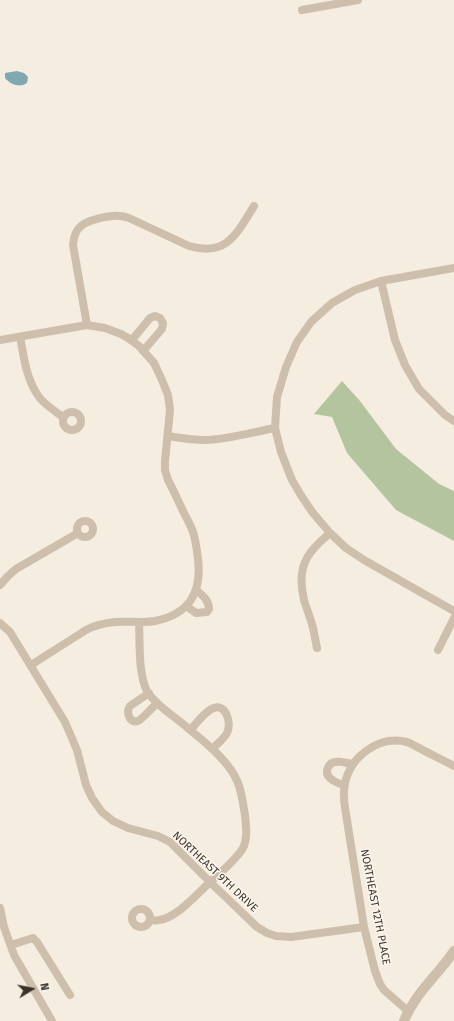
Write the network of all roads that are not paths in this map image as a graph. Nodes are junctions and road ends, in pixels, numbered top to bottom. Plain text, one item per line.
1 (358, 0) edge
2 (302, 10) dead end
3 (254, 206) dead end
4 (454, 268) edge
5 (381, 281) junction
6 (87, 325) junction
7 (20, 337) junction
8 (0, 340) edge
9 (63, 417) dead end
10 (454, 421) edge
11 (275, 428) junction
12 (168, 436) junction
13 (78, 533) dead end
14 (330, 533) junction
15 (0, 585) edge
16 (196, 590) junction
17 (186, 606) junction
18 (454, 611) edge
19 (454, 618) edge
20 (139, 622) junction
21 (0, 623) edge
22 (317, 648) dead end
23 (438, 650) dead end
24 (31, 665) junction
25 (149, 694) junction
26 (157, 703) junction
27 (190, 730) junction
28 (212, 749) junction
29 (352, 764) junction
30 (454, 766) edge
31 (344, 785) junction
32 (210, 882) junction
33 (0, 908) edge
34 (150, 920) dead end
35 (364, 927) junction
36 (11, 946) junction
37 (454, 951) edge
38 (70, 995) dead end
39 (408, 1011) junction
40 (52, 1021) edge
41 (404, 1021) edge

1 - 2 street
3 - 6 street
4 - 5 street
5 - 10 street
5 - 11 street
6 - 7 street
6 - 12 street
7 - 8 street
7 - 9 street
11 - 12 street
11 - 14 street
12 - 16 street
13 - 15 street
14 - 18 street
14 - 22 street
16 - 17 street
16 - 17 street
17 - 20 street
19 - 23 street
20 - 24 street
20 - 25 street
21 - 24 street, NORTHEAST 9TH DRIVE
24 - 32 street, NORTHEAST 9TH DRIVE
25 - 26 street
25 - 26 street
26 - 27 street
27 - 28 street
27 - 28 street
28 - 32 street
29 - 30 street
29 - 31 street
29 - 31 street
31 - 35 street, NORTHEAST 12TH PLACE
32 - 34 street
32 - 35 street, NORTHEAST 9TH DRIVE
33 - 36 street
35 - 39 street, NORTHEAST 12TH PLACE
36 - 38 street
36 - 40 street
37 - 39 street
39 - 41 street

